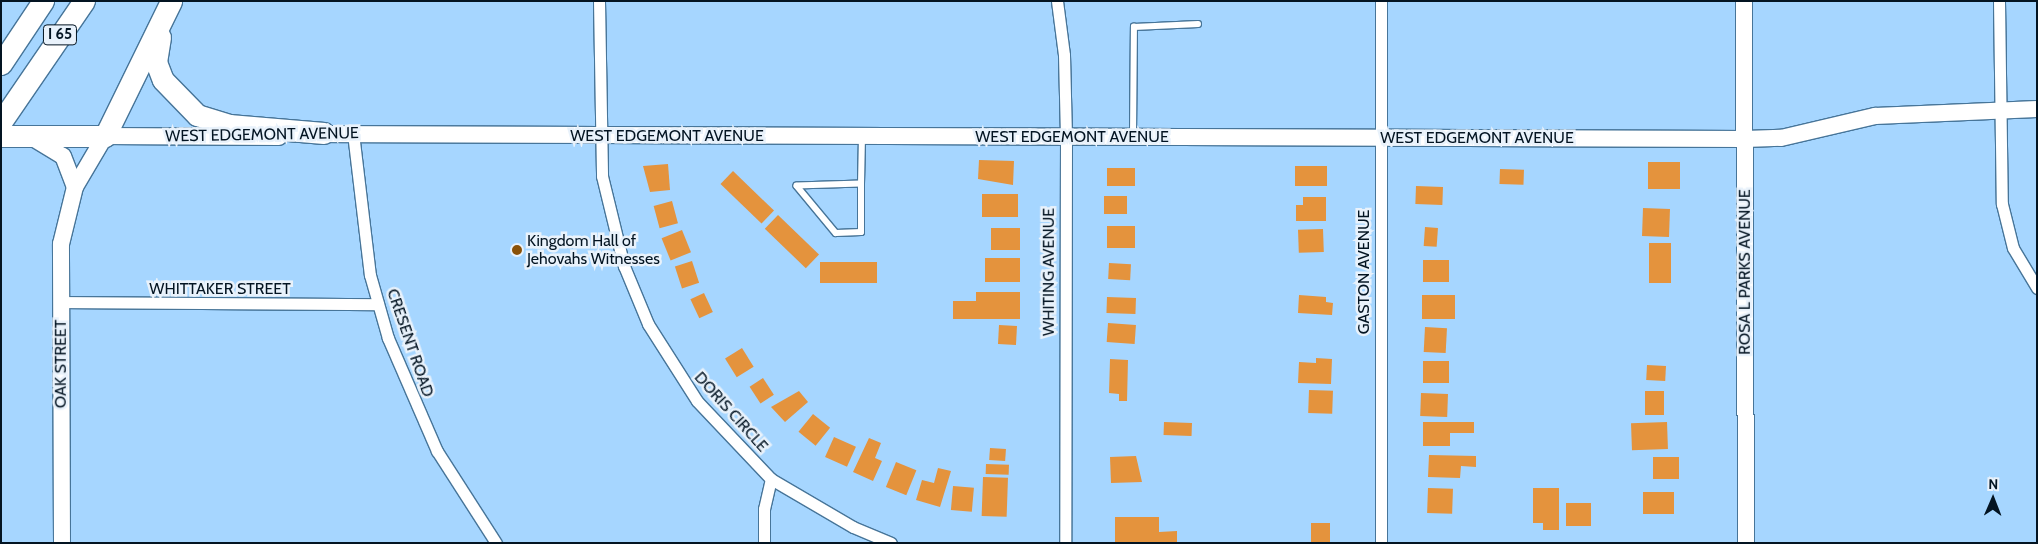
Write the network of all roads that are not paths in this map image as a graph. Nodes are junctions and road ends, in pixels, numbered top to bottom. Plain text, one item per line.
1 (43, 1) edge
2 (84, 1) edge
3 (599, 1) edge
4 (1057, 1) edge
5 (1381, 1) edge
6 (1744, 1) edge
7 (1999, 1) edge
8 (167, 10) edge
9 (1198, 24) dead end
10 (1, 64) edge
11 (2037, 109) edge
12 (2000, 111) junction
13 (1, 122) edge
14 (324, 133) junction
15 (352, 133) junction
16 (1, 136) edge
17 (27, 136) junction
18 (106, 136) junction
19 (600, 136) junction
20 (862, 137) junction
21 (1066, 137) junction
22 (1133, 137) junction
23 (1380, 138) junction
24 (1745, 139) junction
25 (861, 184) junction
26 (75, 187) junction
27 (2037, 288) edge
28 (61, 302) junction
29 (378, 304) junction
30 (772, 479) junction
31 (62, 543) edge
32 (496, 543) edge
33 (764, 543) edge
34 (891, 543) edge
35 (1065, 543) edge
36 (1381, 543) edge
37 (1746, 543) edge

1 - 10 highway, I 65
2 - 13 highway, I 65
3 - 19 street, DORIS CIRCLE
4 - 21 street, WHITING AVENUE
5 - 23 street, GASTON AVENUE
6 - 24 street, ROSA L PARKS AVENUE
7 - 12 street
8 - 14 highway
8 - 18 highway
9 - 22 lane
11 - 12 street, WEST EDGEMONT AVENUE
12 - 24 street, WEST EDGEMONT AVENUE
12 - 27 street
14 - 15 street, WEST EDGEMONT AVENUE
14 - 18 street, WEST EDGEMONT AVENUE
15 - 19 street, WEST EDGEMONT AVENUE
15 - 29 street, CRESENT ROAD
16 - 17 highway
17 - 18 highway
17 - 26 street
18 - 26 street, OAK STREET
19 - 20 street, WEST EDGEMONT AVENUE
19 - 30 street, DORIS CIRCLE
20 - 21 street, WEST EDGEMONT AVENUE
20 - 25 lane
21 - 22 street, WEST EDGEMONT AVENUE
21 - 35 street, WHITING AVENUE
22 - 23 street, WEST EDGEMONT AVENUE
23 - 24 street, WEST EDGEMONT AVENUE
23 - 36 street, GASTON AVENUE
24 - 37 street, ROSA L PARKS AVENUE
25 - 25 lane
26 - 28 street, OAK STREET
28 - 29 street, WHITTAKER STREET
28 - 31 street, OAK STREET
29 - 32 street, CRESENT ROAD
30 - 33 street
30 - 34 street, DORIS CIRCLE

